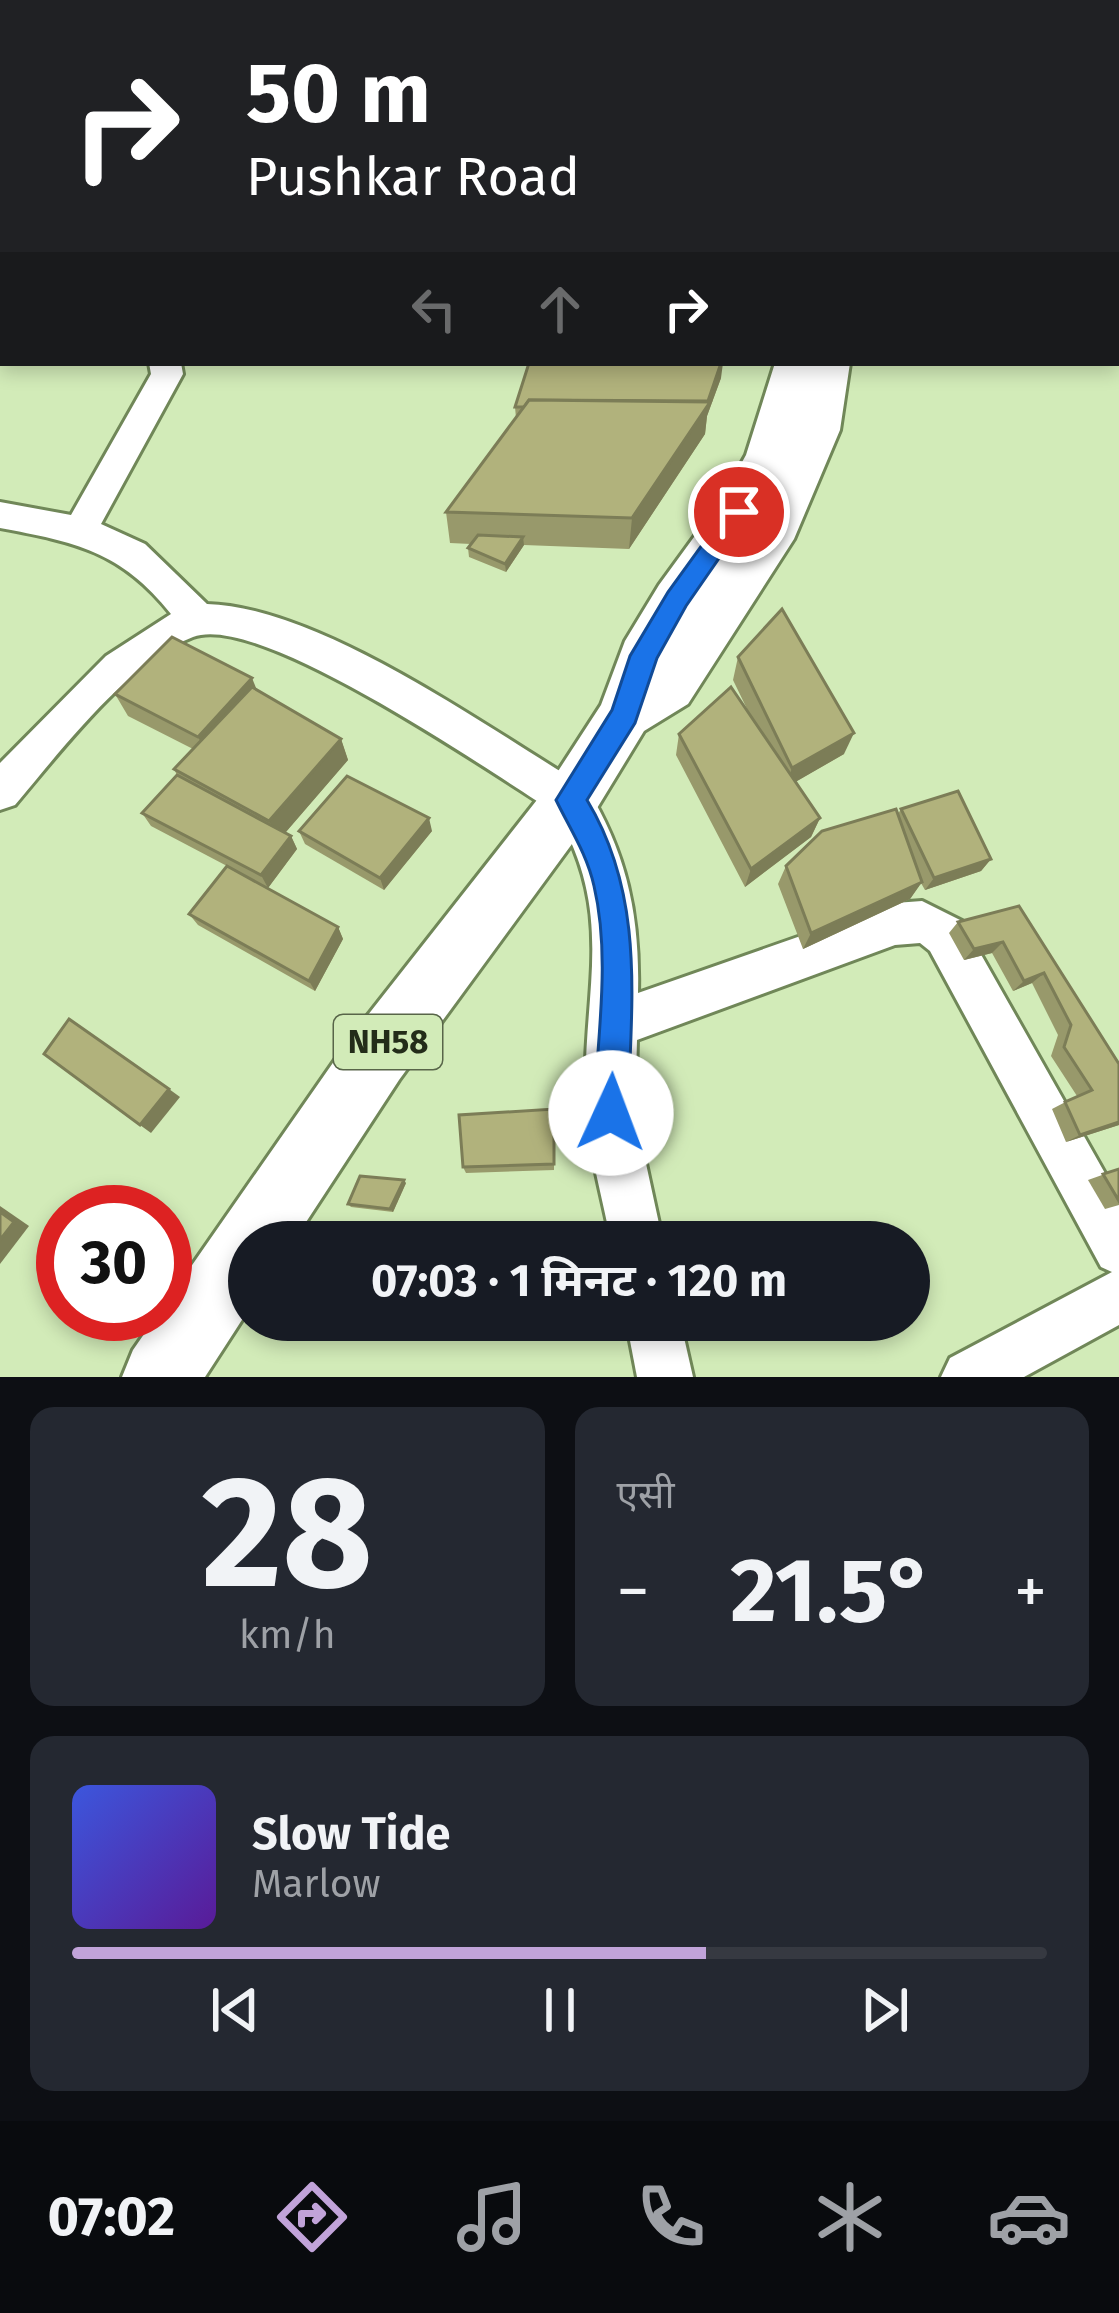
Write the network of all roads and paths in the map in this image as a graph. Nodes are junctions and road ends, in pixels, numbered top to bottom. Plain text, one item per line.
1 (166, 366) edge
2 (796, 366) edge
3 (828, 366) edge
4 (0, 515) edge
5 (80, 530) junction
6 (197, 619) junction
7 (625, 714) junction
8 (0, 793) edge
9 (571, 800) junction
10 (614, 1024) junction
11 (633, 1221) edge
12 (1119, 1249) edge
13 (1119, 1296) edge
14 (657, 1341) edge
15 (160, 1377) edge
16 (665, 1377) edge
17 (969, 1377) edge

1 - 5 street
2 - 7 highway, NH58
3 - 7 highway, NH58
4 - 5 street
5 - 6 street
6 - 8 street
6 - 9 street
7 - 9 highway, NH58
9 - 10 street
9 - 15 highway, NH58
10 - 11 street
10 - 12 street
13 - 17 street
14 - 16 street

